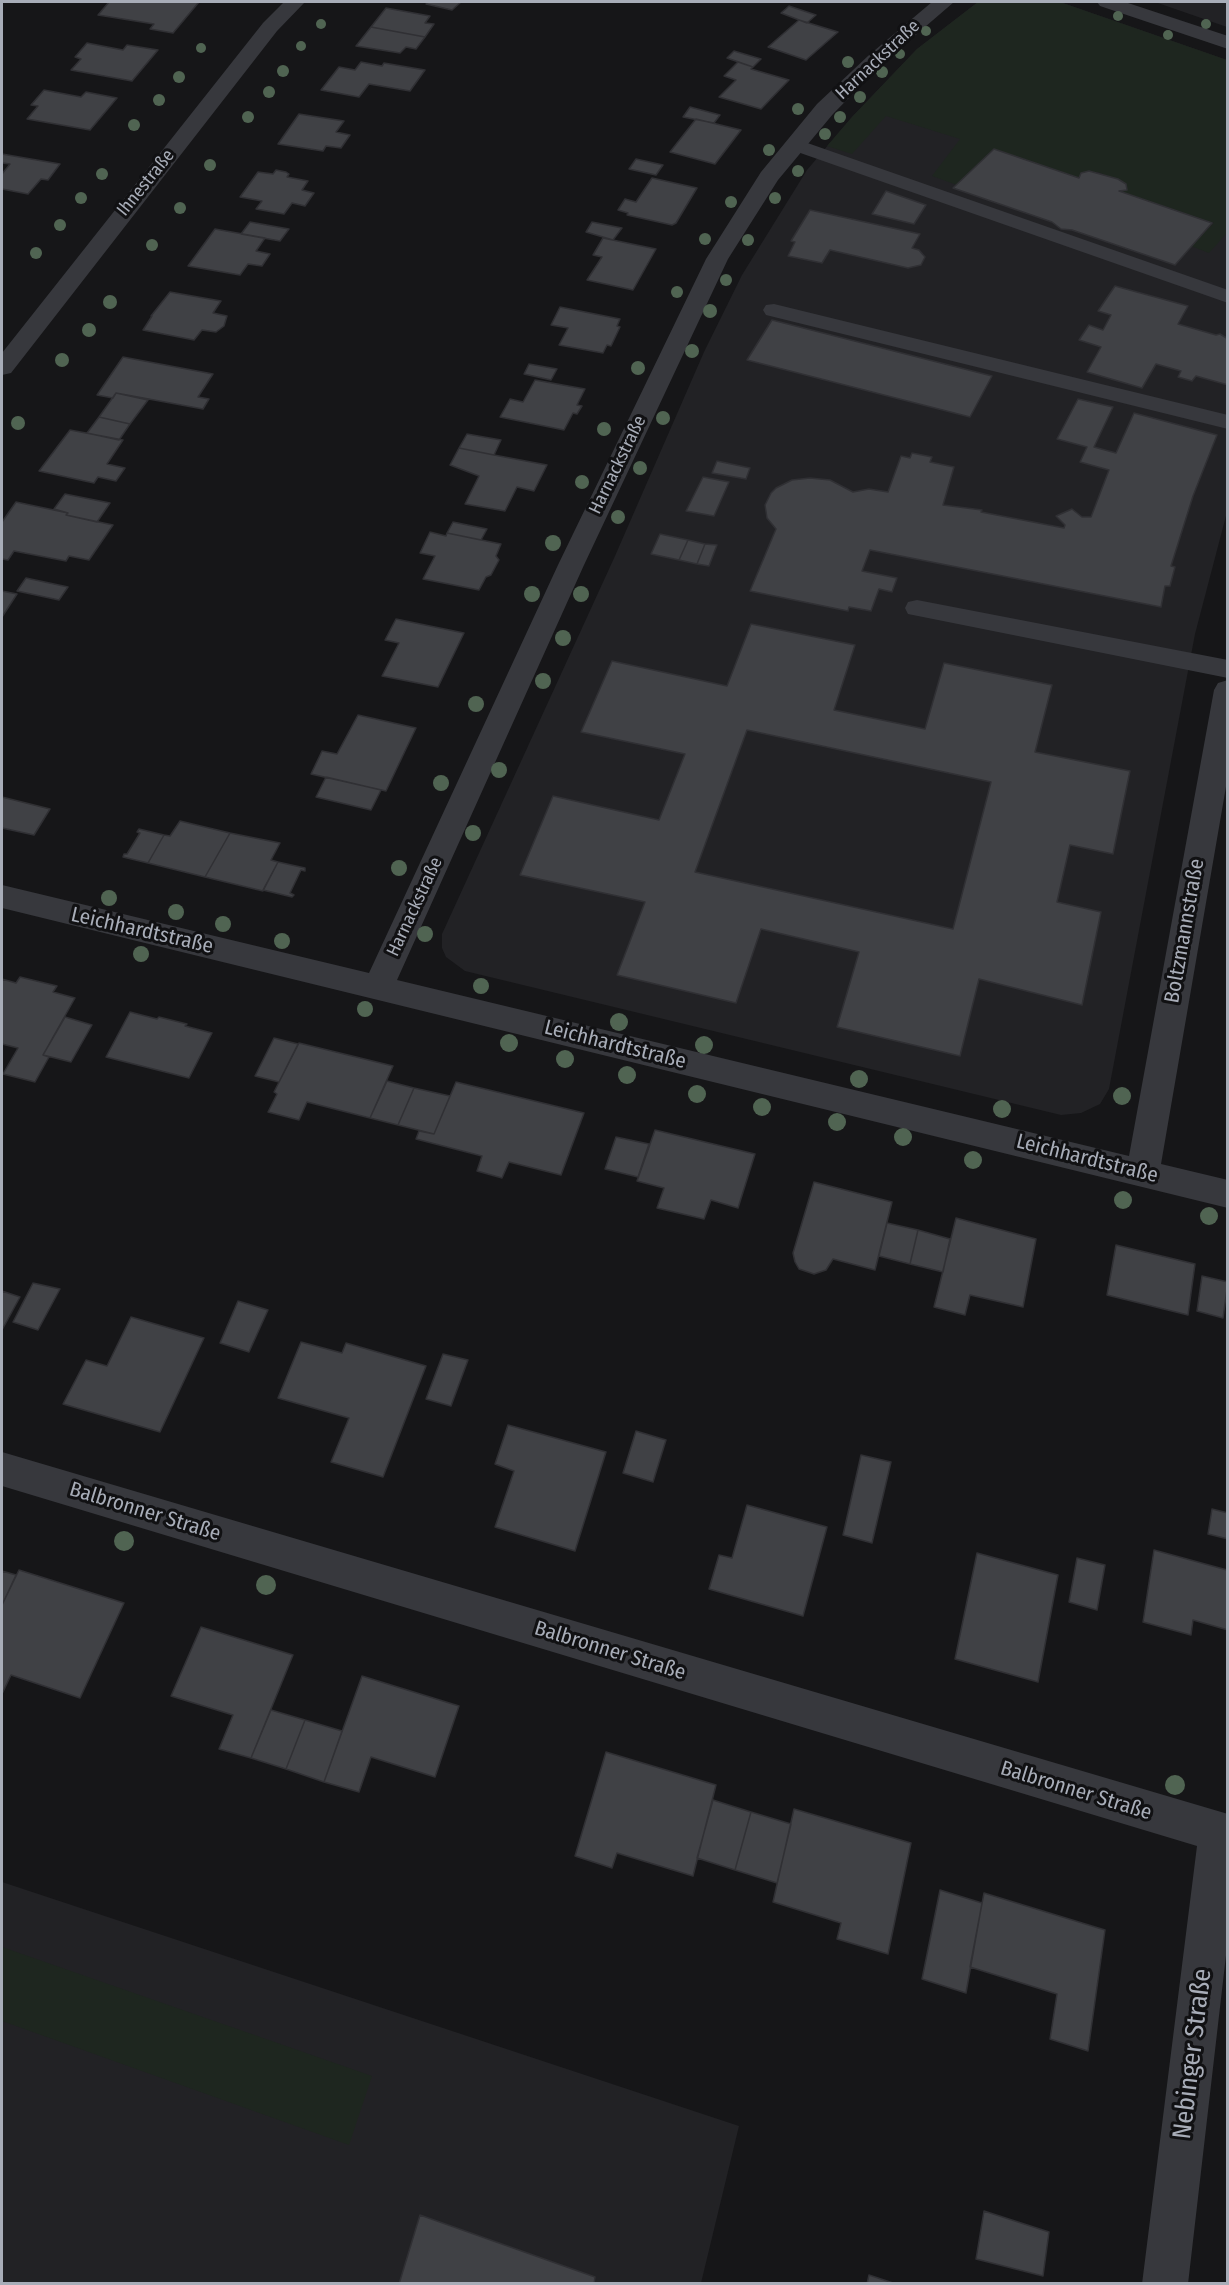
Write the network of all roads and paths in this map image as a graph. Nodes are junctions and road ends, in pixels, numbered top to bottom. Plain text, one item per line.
1 (295, 2) edge
2 (944, 2) edge
3 (1107, 2) edge
4 (1227, 43) edge
5 (796, 145) junction
6 (1227, 297) edge
7 (774, 310) dead end
8 (2, 368) edge
9 (1227, 422) edge
10 (917, 608) dead end
11 (1227, 669) edge
12 (1227, 690) edge
13 (2, 897) edge
14 (378, 987) junction
15 (1143, 1172) junction
16 (1227, 1194) edge
17 (2, 1469) edge
18 (1223, 1834) edge
19 (1166, 2283) edge

1 - 8 street, Ihnestraße
2 - 5 street, Harnackstraße
3 - 4 street
5 - 6 lane
5 - 14 street, Harnackstraße
7 - 9 lane
10 - 11 lane
12 - 15 street, Boltzmannstraße
13 - 14 street, Leichhardtstraße
14 - 15 street, Leichhardtstraße
15 - 16 street, Leichhardtstraße
17 - 18 street, Balbronner Straße
18 - 19 street, Nebinger Straße

